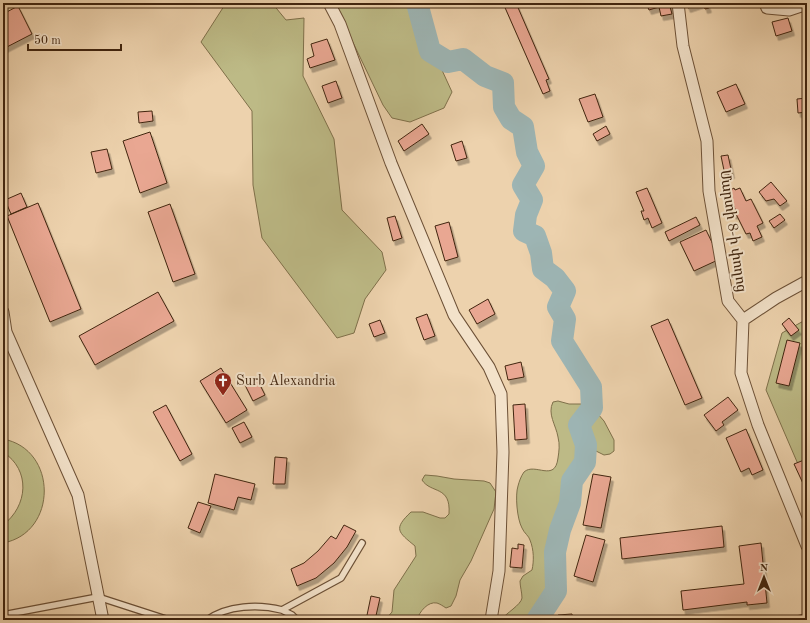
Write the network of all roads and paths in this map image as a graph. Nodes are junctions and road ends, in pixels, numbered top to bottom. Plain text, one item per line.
1 (329, 3) edge
2 (678, 3) edge
3 (765, 3) edge
4 (807, 4) edge
5 (807, 281) edge
6 (3, 312) edge
7 (743, 320) junction
8 (5, 332) edge
9 (362, 543) dead end
10 (807, 546) edge
11 (98, 597) junction
12 (282, 610) junction
13 (3, 615) edge
14 (102, 620) edge
15 (169, 620) edge
16 (207, 620) edge
17 (297, 620) edge
18 (491, 620) edge

1 - 18 street
2 - 7 street, Մարտի 8-ի փողոց
3 - 4 street
5 - 7 street
6 - 8 street
7 - 10 street
8 - 11 street
9 - 12 lane
11 - 13 lane
11 - 14 street
11 - 15 lane
12 - 16 lane
12 - 17 lane

